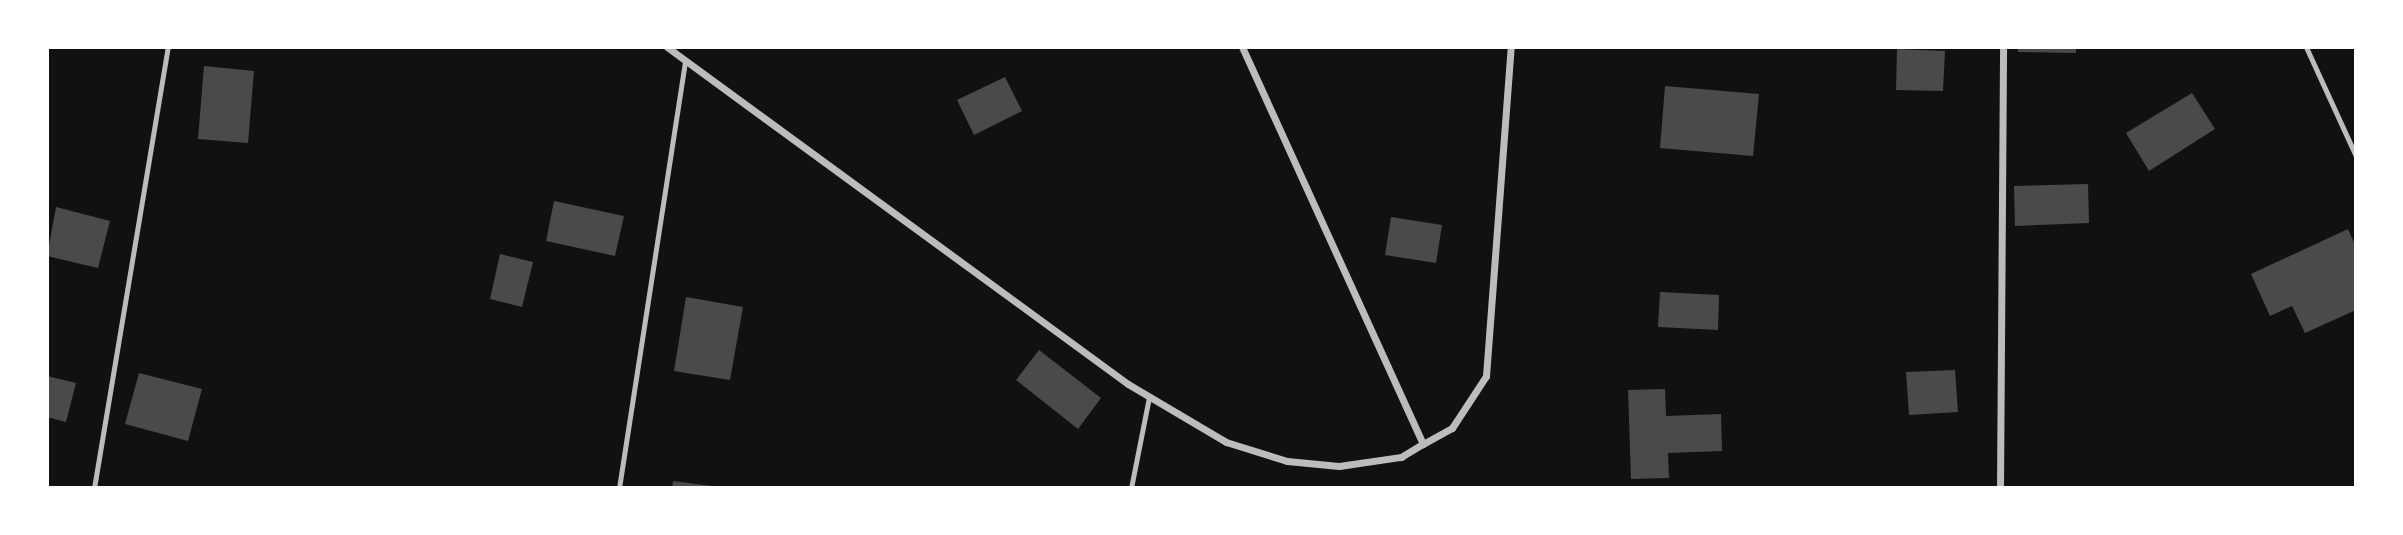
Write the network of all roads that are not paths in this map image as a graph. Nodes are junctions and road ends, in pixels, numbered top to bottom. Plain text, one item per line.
1 (168, 47) edge
2 (667, 47) edge
3 (1242, 47) edge
4 (1511, 47) edge
5 (2003, 47) edge
6 (2306, 47) edge
7 (685, 61) junction
8 (2356, 156) edge
9 (1149, 397) junction
10 (1423, 444) junction
11 (93, 488) edge
12 (618, 488) edge
13 (1132, 488) edge
14 (2000, 488) edge

1 - 11 lane
2 - 7 street
3 - 10 street
4 - 10 street
5 - 14 street
6 - 8 lane
7 - 9 street
7 - 12 lane
9 - 10 street
9 - 13 lane

